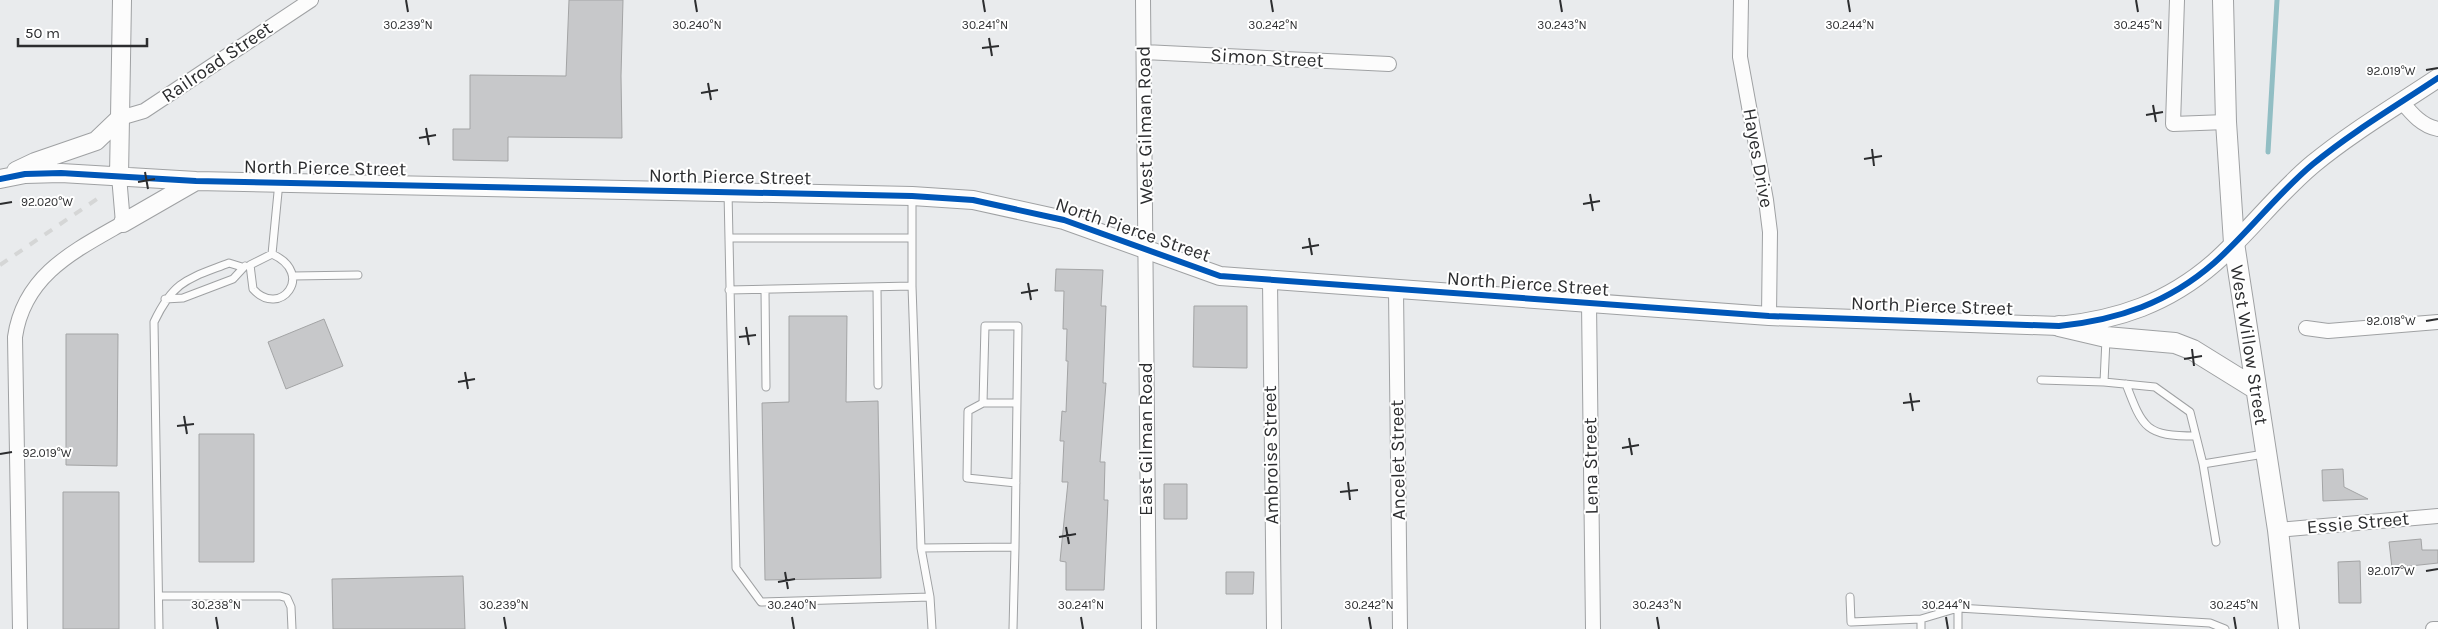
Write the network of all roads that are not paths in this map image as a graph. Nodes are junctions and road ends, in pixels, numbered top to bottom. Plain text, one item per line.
1 (122, 0) edge
2 (311, 0) edge
3 (1143, 0) edge
4 (1741, 0) edge
5 (2177, 0) edge
6 (2223, 0) edge
7 (1144, 52) junction
8 (1389, 64) dead end
9 (2438, 78) edge
10 (2402, 102) junction
11 (120, 118) junction
12 (2226, 122) junction
13 (2438, 129) edge
14 (119, 176) junction
15 (2, 179) edge
16 (196, 181) junction
17 (279, 182) junction
18 (728, 192) junction
19 (912, 196) junction
20 (123, 223) junction
21 (729, 238) junction
22 (912, 238) junction
23 (2234, 243) junction
24 (1146, 250) junction
25 (272, 254) junction
26 (246, 266) junction
27 (358, 275) dead end
28 (293, 276) junction
29 (1270, 281) junction
30 (912, 286) junction
31 (876, 288) junction
32 (729, 290) junction
33 (765, 290) junction
34 (1396, 290) junction
35 (165, 299) junction
36 (1589, 303) junction
37 (1769, 316) junction
38 (2438, 322) edge
39 (2058, 326) junction
40 (2306, 328) dead end
41 (2106, 337) junction
42 (2041, 380) dead end
43 (2104, 382) junction
44 (2126, 384) junction
45 (878, 385) dead end
46 (766, 387) dead end
47 (2256, 389) junction
48 (983, 403) junction
49 (1016, 403) junction
50 (2196, 436) junction
51 (2266, 453) junction
52 (2203, 464) junction
53 (1016, 482) junction
54 (2438, 516) edge
55 (2278, 530) junction
56 (2216, 542) dead end
57 (1015, 546) junction
58 (921, 548) junction
59 (159, 596) junction
60 (930, 597) junction
61 (1850, 597) dead end
62 (1958, 608) junction
63 (1921, 618) junction
64 (2182, 625) edge
65 (1851, 626) edge
66 (20, 629) edge
67 (159, 629) edge
68 (292, 629) edge
69 (932, 629) edge
70 (1013, 629) edge
71 (1149, 629) edge
72 (1274, 629) edge
73 (1400, 629) edge
74 (1593, 629) edge
75 (1922, 629) edge
76 (1958, 629) edge
77 (2225, 629) edge
78 (2289, 629) edge
79 (2433, 629) edge
80 (2438, 629) edge

1 - 11 street
2 - 11 street, Railroad Street
3 - 7 street, West Gilman Road
4 - 37 street, Hayes Drive
5 - 12 street
6 - 12 main road, West Willow Street
7 - 8 street, Simon Street
7 - 24 street, West Gilman Road
9 - 10 street, North Pierce Street
10 - 13 street
10 - 23 street, North Pierce Street
11 - 14 street
11 - 15 street
12 - 23 main road, West Willow Street
14 - 15 street, North Pierce Street
14 - 16 street, North Pierce Street
14 - 20 street
16 - 17 street, North Pierce Street
16 - 20 street
17 - 18 street, North Pierce Street
17 - 25 lane
18 - 19 street, North Pierce Street
18 - 21 lane
19 - 22 lane
19 - 24 street, North Pierce Street
20 - 66 street
21 - 22 lane
21 - 32 lane
22 - 30 lane
23 - 39 street, North Pierce Street
23 - 47 main road, West Willow Street
24 - 29 street, North Pierce Street
24 - 71 street, East Gilman Road
25 - 26 lane
25 - 28 lane
26 - 28 lane
26 - 35 lane
26 - 35 lane
27 - 28 lane
29 - 34 street, North Pierce Street
29 - 72 street, Ambroise Street
30 - 31 lane
30 - 58 lane
31 - 33 lane
31 - 45 lane
32 - 33 lane
32 - 60 lane
33 - 46 lane
34 - 36 street, North Pierce Street
34 - 73 street, Ancelet Street
35 - 59 lane
36 - 37 street, North Pierce Street
36 - 74 street, Lena Street
37 - 39 street, North Pierce Street
38 - 40 street
39 - 41 main road
41 - 43 lane
41 - 47 main road
42 - 43 lane
43 - 44 lane
44 - 50 lane
44 - 50 lane
47 - 51 main road, West Willow Street
48 - 49 lane
48 - 49 lane
48 - 53 lane
49 - 53 lane
50 - 52 lane
51 - 52 lane
51 - 55 main road, West Willow Street
52 - 56 lane
53 - 57 lane
54 - 55 street, Essie Street
55 - 78 main road, West Willow Street
57 - 58 lane
57 - 70 lane
58 - 60 lane
59 - 67 lane
59 - 68 lane
60 - 69 lane
61 - 65 lane
62 - 63 lane
62 - 64 lane
62 - 76 lane
63 - 65 lane
63 - 75 lane
64 - 77 lane
79 - 80 street

